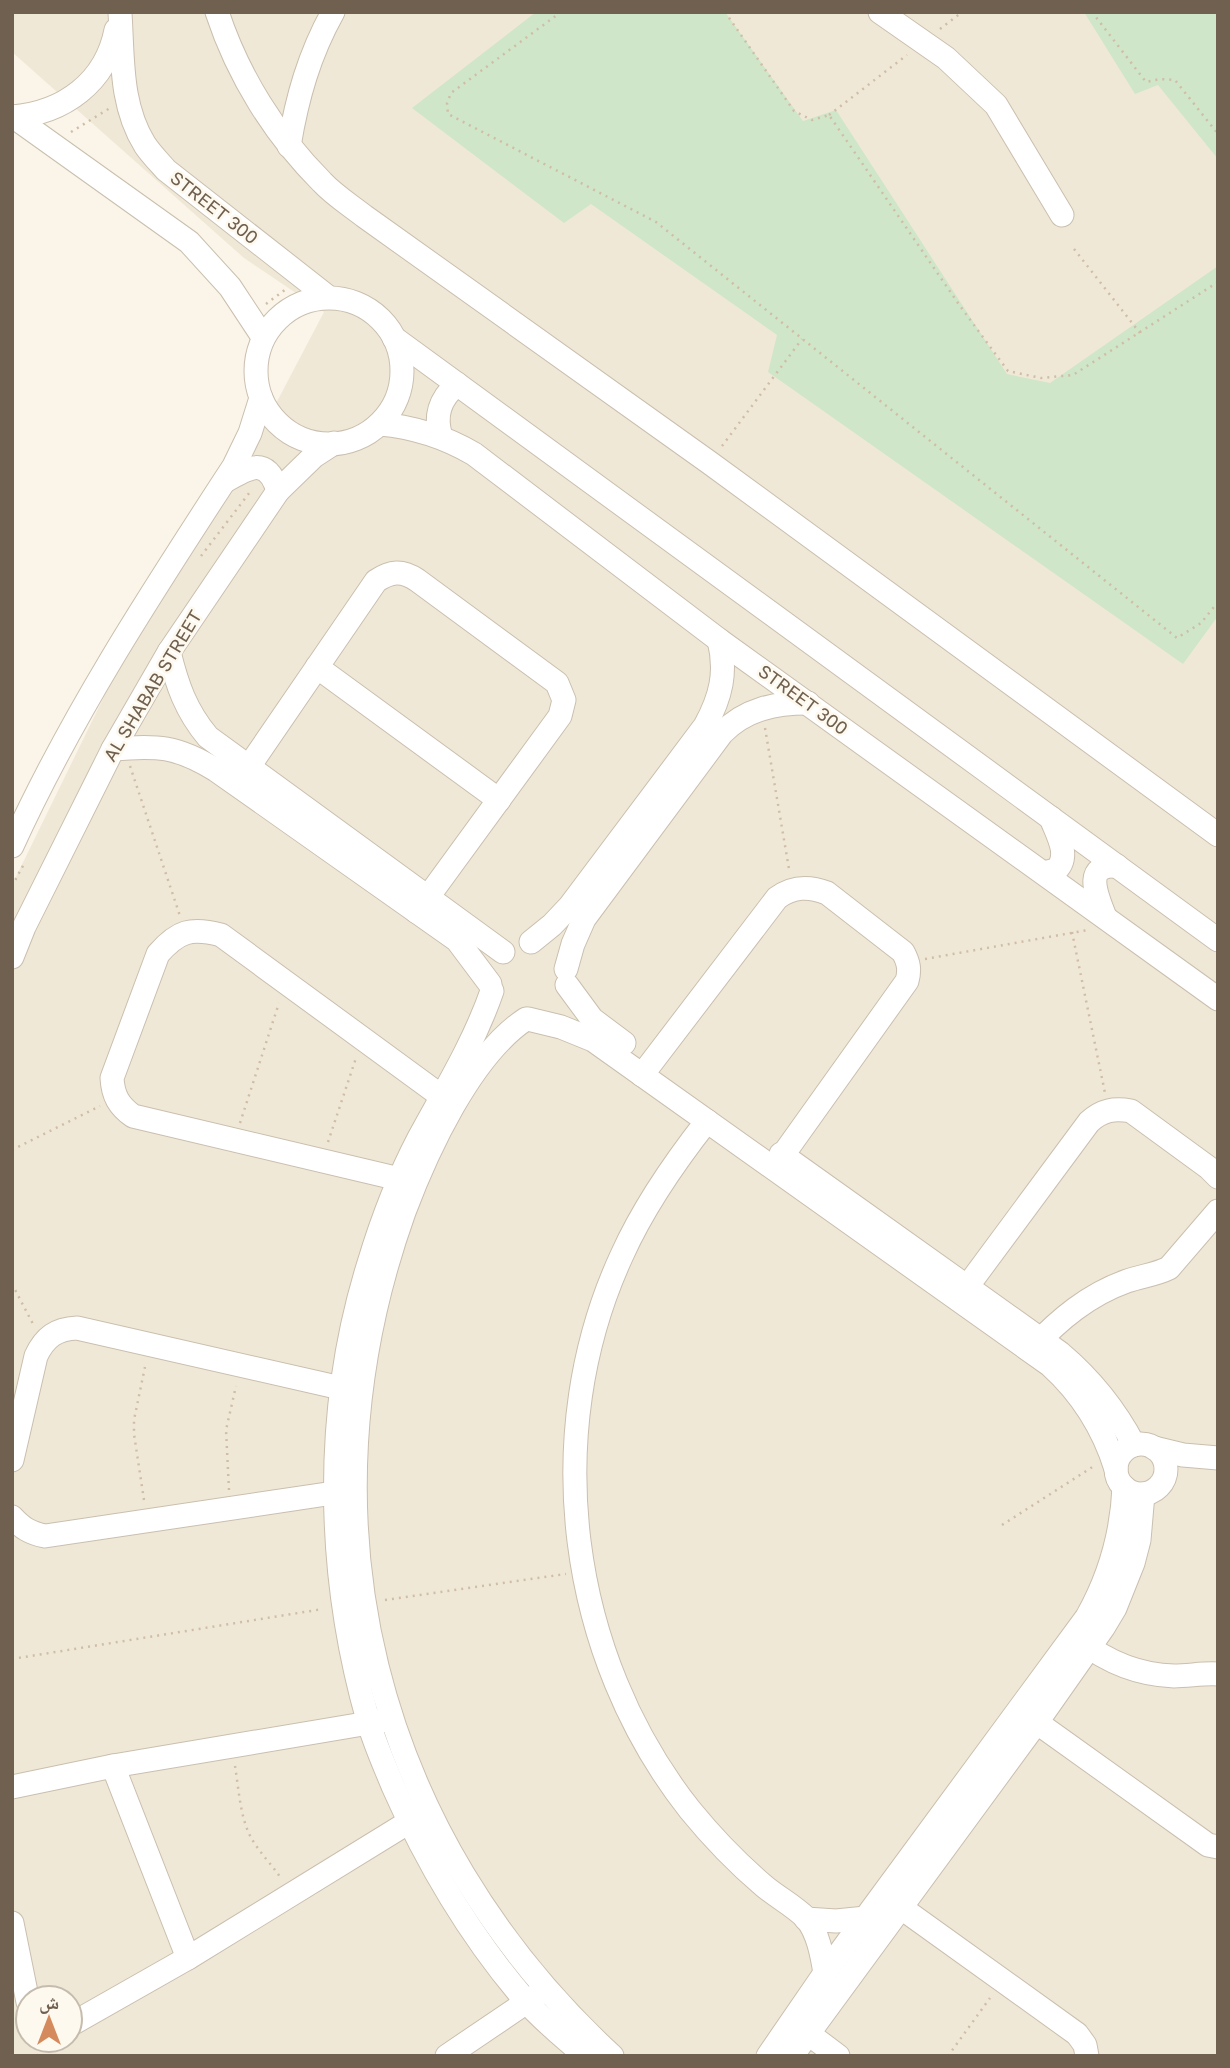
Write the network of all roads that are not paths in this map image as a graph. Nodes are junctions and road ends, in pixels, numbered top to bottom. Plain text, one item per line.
1 (217, 12) edge
2 (333, 12) edge
3 (880, 12) edge
4 (120, 13) edge
5 (13, 117) edge
6 (289, 146) junction
7 (1062, 215) dead end
8 (328, 298) junction
9 (263, 337) junction
10 (394, 338) junction
11 (457, 384) junction
12 (261, 398) junction
13 (380, 424) junction
14 (441, 437) junction
15 (334, 443) junction
16 (224, 481) junction
17 (278, 491) junction
18 (719, 640) junction
19 (169, 652) junction
20 (317, 667) junction
21 (720, 694) junction
22 (808, 704) junction
23 (754, 711) junction
24 (118, 748) junction
25 (243, 776) junction
26 (499, 800) junction
27 (1051, 818) junction
28 (1215, 828) edge
29 (18, 854) edge
30 (1117, 866) junction
31 (1044, 873) junction
32 (423, 905) junction
33 (1111, 921) junction
34 (1218, 940) edge
35 (531, 942) junction
36 (503, 952) junction
37 (12, 957) edge
38 (567, 977) junction
39 (491, 987) junction
40 (1218, 999) edge
41 (527, 1018) junction
42 (646, 1069) junction
43 (448, 1101) junction
44 (707, 1121) junction
45 (778, 1162) junction
46 (1218, 1177) edge
47 (407, 1180) junction
48 (1218, 1211) edge
49 (962, 1293) junction
50 (1035, 1345) junction
51 (351, 1390) junction
52 (1144, 1447) junction
53 (1215, 1458) edge
54 (12, 1460) edge
55 (1131, 1478) junction
56 (344, 1491) junction
57 (12, 1517) edge
58 (1082, 1642) junction
59 (1218, 1674) edge
60 (1028, 1716) junction
61 (380, 1721) junction
62 (113, 1766) junction
63 (12, 1787) edge
64 (418, 1816) junction
65 (1218, 1847) edge
66 (891, 1901) junction
67 (866, 1918) junction
68 (806, 1919) junction
69 (12, 1923) edge
70 (188, 1958) junction
71 (825, 1973) junction
72 (25, 1984) edge
73 (546, 1989) junction
74 (526, 2002) junction
75 (84, 2017) edge
76 (800, 2027) junction
77 (611, 2055) edge
78 (447, 2056) edge
79 (585, 2056) edge
80 (768, 2056) edge
81 (792, 2056) edge
82 (838, 2056) edge
83 (1087, 2056) edge

1 - 6 street
2 - 6 street
3 - 7 street
4 - 5 street
4 - 8 street, STREET 300
5 - 9 street
6 - 28 street
8 - 9 street
8 - 10 street
9 - 12 street
10 - 11 street
10 - 13 street
11 - 14 street
11 - 27 street
12 - 15 street
12 - 16 street
13 - 14 street, STREET 300
13 - 15 street
14 - 18 street, STREET 300
15 - 17 street, AL SHABAB STREET
16 - 17 street
16 - 29 street
17 - 19 street, AL SHABAB STREET
18 - 21 street
18 - 22 street, STREET 300
19 - 24 street, AL SHABAB STREET
19 - 25 street
20 - 25 street
20 - 26 street
20 - 26 street
21 - 23 street
21 - 35 street
22 - 23 street
22 - 31 street, STREET 300
23 - 38 street
24 - 25 street
24 - 37 street, AL SHABAB STREET
25 - 32 street
26 - 32 street
27 - 30 street
27 - 31 street
30 - 33 street
30 - 34 street
31 - 33 street, STREET 300
32 - 36 street
32 - 39 street
33 - 40 street, STREET 300
35 - 36 street
35 - 38 street
36 - 39 street
38 - 41 street
38 - 42 street
39 - 41 street
39 - 43 street
41 - 42 street
41 - 43 street
42 - 44 street
42 - 45 street
42 - 45 street
43 - 47 street
43 - 47 street
44 - 45 street
44 - 68 street
45 - 49 street
46 - 49 street
47 - 51 street
48 - 50 street
49 - 50 street
50 - 52 street
50 - 55 street
51 - 54 street
51 - 56 street
52 - 53 street
52 - 55 street
52 - 55 street
53 - 55 street
55 - 58 street
56 - 57 street
56 - 61 street
58 - 59 street
58 - 60 street
60 - 65 street
60 - 66 street
61 - 62 street
61 - 64 street
62 - 63 street
62 - 70 street
64 - 70 street
64 - 73 street
64 - 74 street
66 - 67 street
66 - 76 street
66 - 83 street
67 - 68 street
67 - 71 street
68 - 71 street
69 - 72 street
70 - 75 street
71 - 76 street
73 - 74 street
73 - 77 street
74 - 78 street
74 - 79 street
76 - 80 street
76 - 81 street
76 - 82 street

